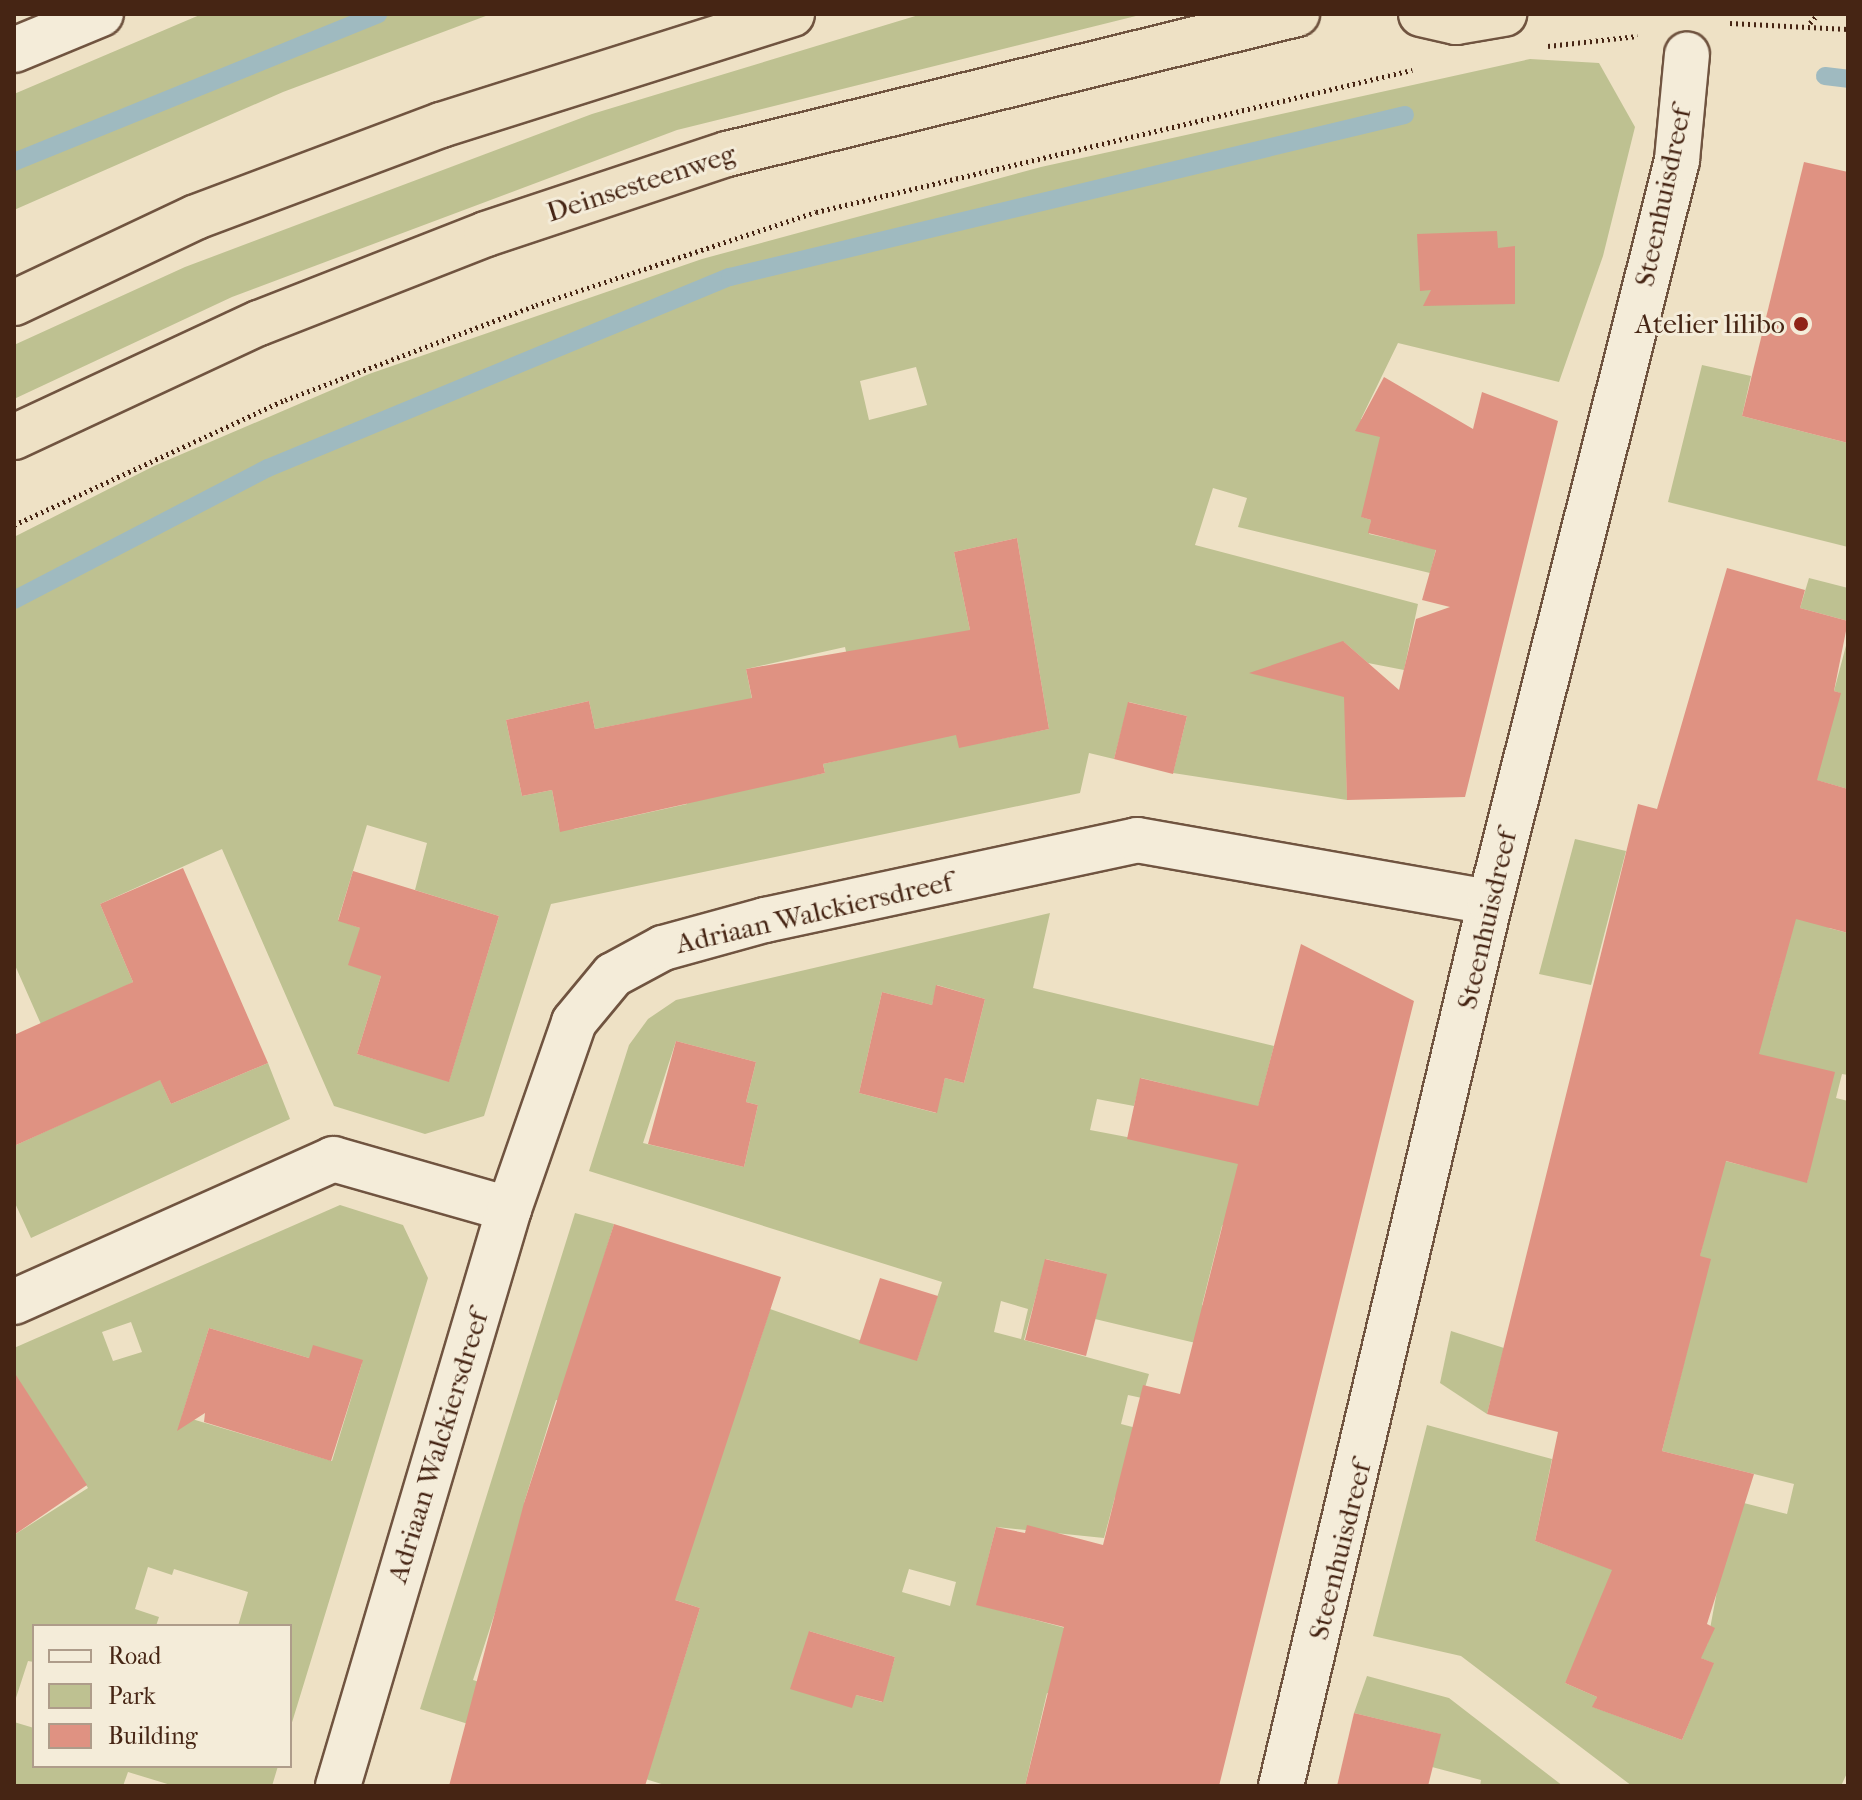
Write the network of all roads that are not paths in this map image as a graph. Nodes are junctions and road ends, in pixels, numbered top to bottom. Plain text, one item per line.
1 (101, 14) edge
2 (792, 14) edge
3 (1297, 14) edge
4 (1421, 14) edge
5 (1504, 14) edge
6 (1685, 38) road end
7 (19, 42) edge
8 (14, 303) edge
9 (14, 437) edge
10 (1490, 902) junction
11 (509, 1209) junction
12 (14, 1302) edge
13 (338, 1786) edge
14 (1281, 1786) edge

1 - 7 street
2 - 8 highway
3 - 9 highway, Deinsesteenweg
4 - 5 highway
6 - 10 street, Steenhuisdreef
10 - 11 street, Adriaan Walckiersdreef
10 - 14 street, Steenhuisdreef
11 - 12 street
11 - 13 street, Adriaan Walckiersdreef

